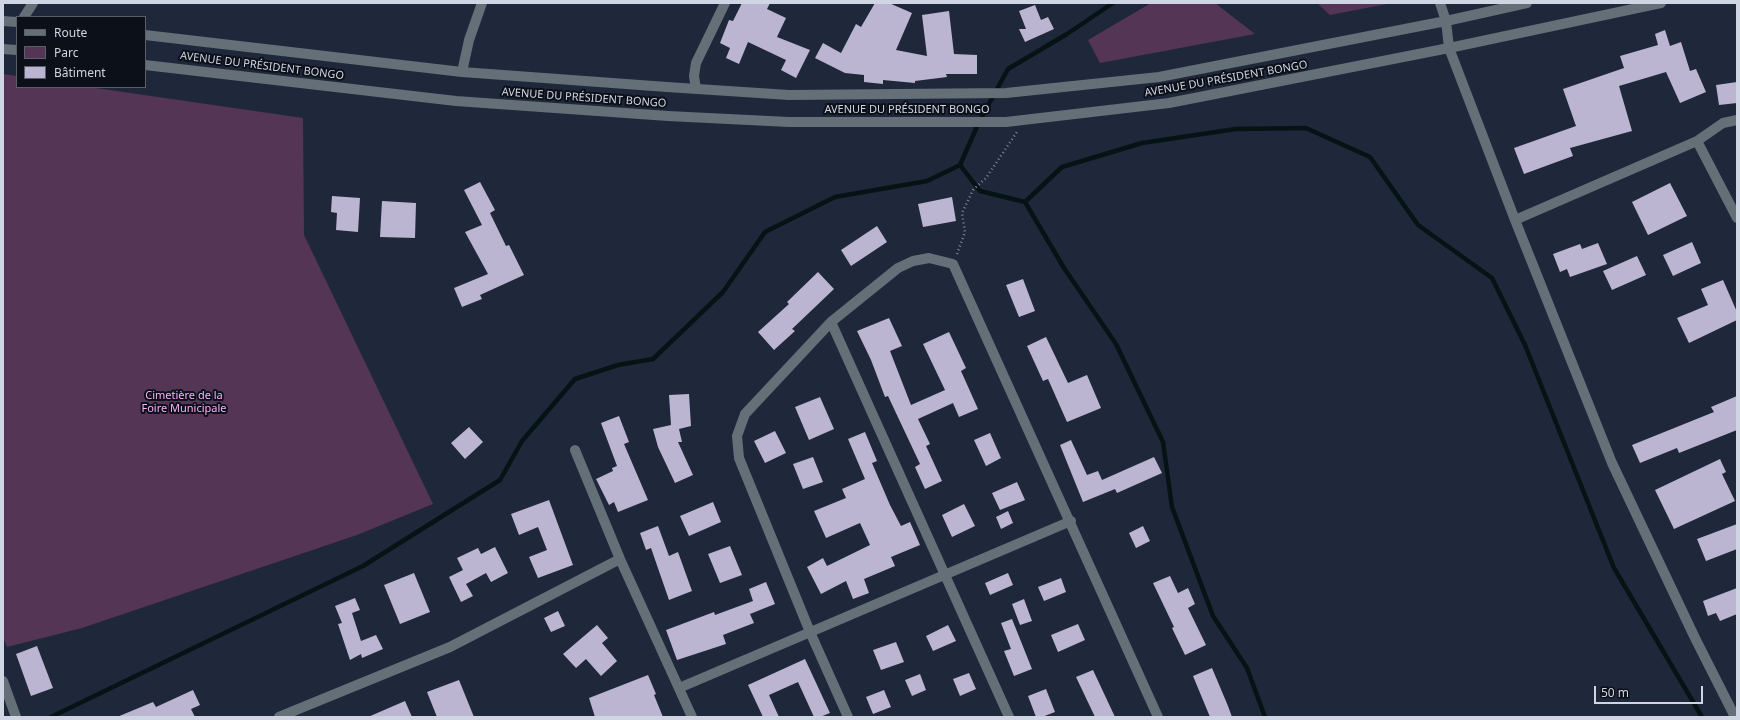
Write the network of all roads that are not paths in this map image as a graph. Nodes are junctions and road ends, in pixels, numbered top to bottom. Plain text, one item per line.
1 (33, 3) edge
2 (482, 3) edge
3 (725, 3) edge
4 (1440, 3) edge
5 (1527, 3) edge
6 (1661, 3) edge
7 (25, 16) edge
8 (3, 21) edge
9 (16, 22) edge
10 (1446, 22) junction
11 (146, 35) edge
12 (1449, 48) junction
13 (3, 49) edge
14 (16, 50) edge
15 (146, 65) edge
16 (462, 72) junction
17 (696, 89) junction
18 (1737, 120) edge
19 (1697, 141) junction
20 (1737, 218) edge
21 (1515, 220) junction
22 (831, 322) junction
23 (575, 450) dead end
24 (1071, 521) junction
25 (620, 559) junction
26 (946, 574) junction
27 (810, 632) junction
28 (3, 680) edge
29 (679, 688) junction
30 (16, 717) edge
31 (279, 717) edge
32 (692, 717) edge
33 (848, 717) edge
34 (1009, 717) edge
35 (1158, 717) edge
36 (1735, 717) edge

1 - 7 street
2 - 16 street
3 - 17 street
4 - 10 street
5 - 10 street, AVENUE DU PRÉSIDENT BONGO
6 - 12 street, AVENUE DU PRÉSIDENT BONGO
8 - 9 street
10 - 12 street
10 - 17 street, AVENUE DU PRÉSIDENT BONGO
11 - 16 street, AVENUE DU PRÉSIDENT BONGO
12 - 15 street, AVENUE DU PRÉSIDENT BONGO
12 - 21 street
13 - 14 street
16 - 17 street, AVENUE DU PRÉSIDENT BONGO
18 - 19 street
19 - 20 street
19 - 21 street
21 - 36 street
22 - 24 street
22 - 26 street
22 - 27 street
23 - 25 street
24 - 26 street
24 - 35 street
25 - 29 street
25 - 31 street
26 - 27 street
26 - 34 street
27 - 29 street
27 - 33 street
28 - 30 street
29 - 32 street

